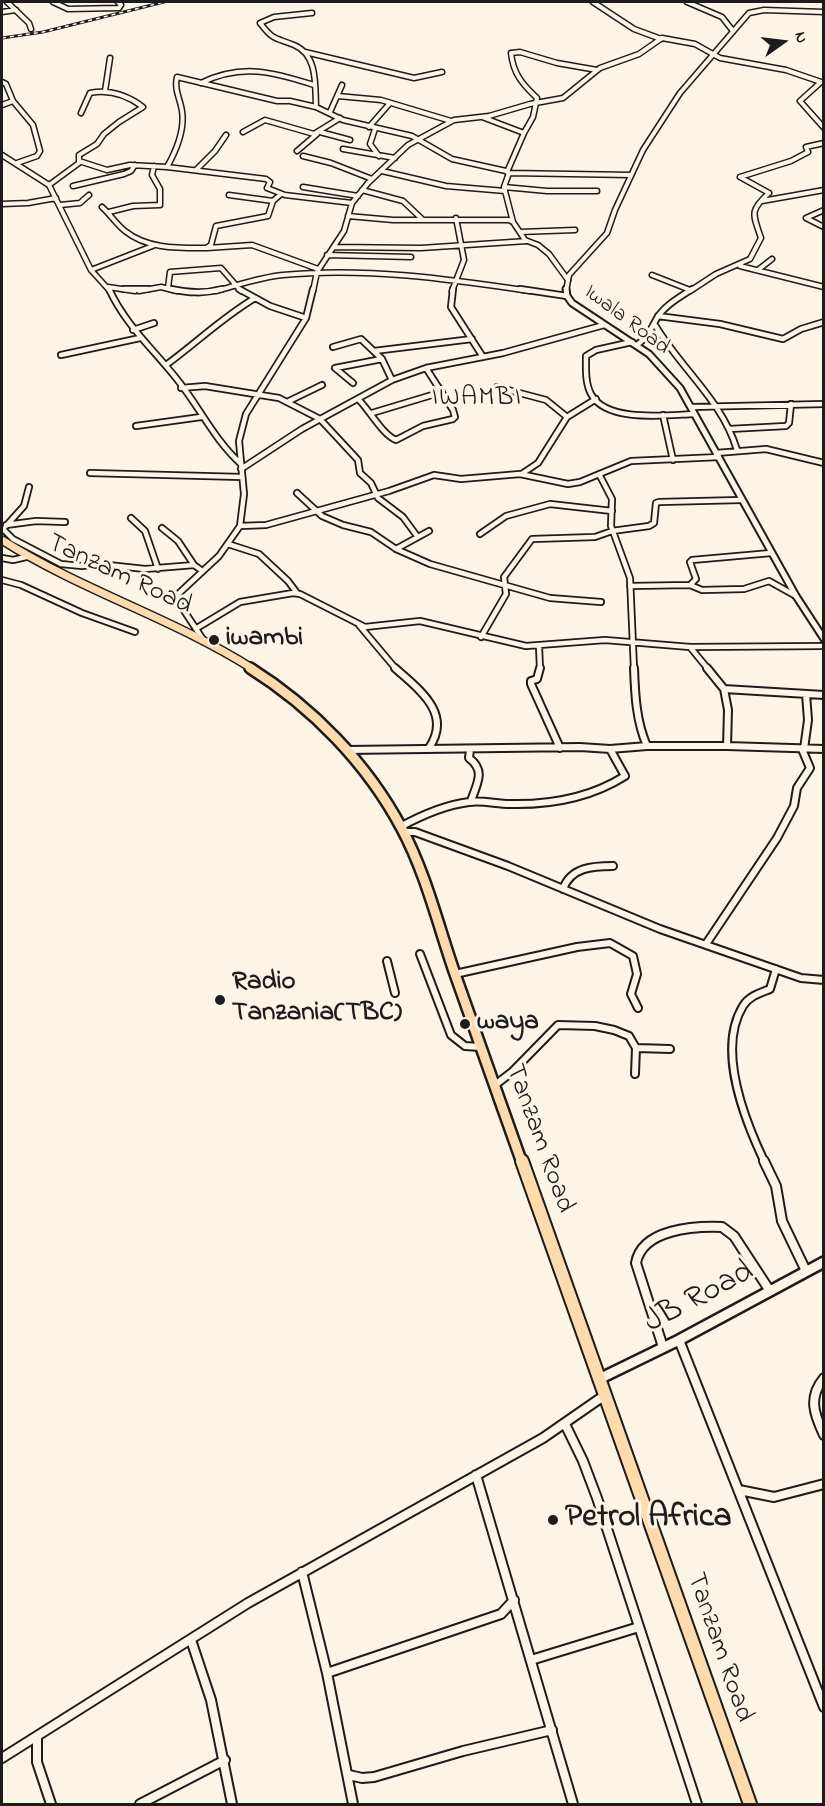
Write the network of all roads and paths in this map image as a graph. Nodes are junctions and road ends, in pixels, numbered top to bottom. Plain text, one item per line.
1 (7, 2) edge
2 (53, 2) edge
3 (118, 2) edge
4 (593, 2) edge
5 (687, 2) edge
6 (16, 10) junction
7 (2, 12) edge
8 (824, 12) edge
9 (312, 13) dead end
10 (31, 28) dead end
11 (733, 31) junction
12 (661, 39) junction
13 (305, 52) junction
14 (713, 56) junction
15 (110, 58) dead end
16 (597, 70) junction
17 (442, 72) dead end
18 (2, 82) edge
19 (200, 83) junction
20 (822, 83) edge
21 (314, 85) junction
22 (342, 85) dead end
23 (105, 91) junction
24 (338, 96) junction
25 (14, 101) junction
26 (536, 102) junction
27 (390, 103) junction
28 (2, 105) edge
29 (316, 106) junction
30 (330, 112) junction
31 (81, 113) dead end
32 (482, 117) junction
33 (340, 118) junction
34 (451, 121) junction
35 (369, 127) junction
36 (824, 128) edge
37 (375, 129) junction
38 (243, 132) dead end
39 (319, 133) junction
40 (524, 133) junction
41 (226, 135) dead end
42 (418, 138) junction
43 (350, 140) dead end
44 (824, 143) edge
45 (343, 149) dead end
46 (297, 151) dead end
47 (2, 155) edge
48 (303, 156) dead end
49 (379, 156) junction
50 (395, 158) junction
51 (79, 161) junction
52 (16, 163) junction
53 (135, 165) junction
54 (154, 166) junction
55 (167, 167) junction
56 (196, 170) junction
57 (382, 171) junction
58 (508, 172) junction
59 (631, 175) junction
60 (372, 179) junction
61 (49, 185) junction
62 (73, 186) dead end
63 (303, 187) dead end
64 (362, 189) junction
65 (505, 189) junction
66 (824, 190) edge
67 (597, 191) dead end
68 (281, 194) junction
69 (89, 195) dead end
70 (229, 195) dead end
71 (358, 196) junction
72 (56, 198) junction
73 (273, 201) junction
74 (759, 201) junction
75 (352, 203) junction
76 (2, 204) edge
77 (60, 205) junction
78 (102, 207) dead end
79 (824, 210) edge
80 (109, 212) junction
81 (348, 216) junction
82 (456, 218) junction
83 (422, 219) junction
84 (513, 222) junction
85 (824, 227) edge
86 (575, 230) dead end
87 (520, 232) junction
88 (527, 241) junction
89 (155, 245) junction
90 (461, 245) junction
91 (334, 247) junction
92 (206, 248) junction
93 (327, 255) junction
94 (411, 257) dead end
95 (772, 259) dead end
96 (739, 265) junction
97 (91, 270) junction
98 (758, 270) junction
99 (318, 271) junction
100 (652, 275) dead end
101 (456, 280) junction
102 (568, 280) junction
103 (236, 287) junction
104 (824, 287) edge
105 (108, 288) junction
106 (168, 288) junction
107 (690, 290) junction
108 (567, 296) junction
109 (255, 298) junction
110 (658, 315) junction
111 (306, 318) junction
112 (824, 322) edge
113 (154, 323) dead end
114 (604, 325) junction
115 (655, 325) junction
116 (133, 330) junction
117 (140, 338) junction
118 (472, 339) junction
119 (635, 344) junction
120 (333, 347) dead end
121 (374, 351) junction
122 (61, 355) dead end
123 (483, 357) junction
124 (382, 359) junction
125 (166, 365) junction
126 (426, 368) junction
127 (392, 380) junction
128 (353, 383) dead end
129 (322, 385) dead end
130 (497, 387) dead end
131 (181, 388) junction
132 (442, 392) junction
133 (258, 394) junction
134 (596, 399) junction
135 (359, 400) junction
136 (289, 401) junction
137 (791, 404) junction
138 (824, 404) edge
139 (716, 406) junction
140 (691, 407) junction
141 (372, 413) junction
142 (694, 414) junction
143 (663, 416) junction
144 (201, 417) junction
145 (567, 417) junction
146 (320, 419) junction
147 (136, 426) dead end
148 (729, 429) junction
149 (737, 450) junction
150 (717, 455) junction
151 (673, 459) junction
152 (824, 463) edge
153 (240, 466) junction
154 (90, 473) dead end
155 (520, 474) junction
156 (599, 474) junction
157 (242, 477) junction
158 (30, 487) dead end
159 (297, 493) dead end
160 (376, 494) junction
161 (741, 500) junction
162 (316, 511) junction
163 (612, 511) junction
164 (131, 518) dead end
165 (65, 522) dead end
166 (240, 526) junction
167 (162, 528) dead end
168 (3, 531) edge
169 (429, 531) dead end
170 (612, 531) junction
171 (480, 534) dead end
172 (417, 536) junction
173 (228, 544) junction
174 (396, 549) junction
175 (771, 553) junction
176 (26, 557) junction
177 (2, 558) edge
178 (194, 565) junction
179 (158, 569) junction
180 (201, 570) junction
181 (2, 580) edge
182 (690, 585) junction
183 (630, 586) junction
184 (506, 588) junction
185 (297, 593) junction
186 (796, 596) junction
187 (601, 602) dead end
188 (359, 625) junction
189 (197, 628) junction
190 (135, 632) dead end
191 (481, 637) junction
192 (824, 639) edge
193 (204, 641) junction
194 (633, 641) junction
195 (539, 646) junction
196 (824, 646) edge
197 (690, 647) junction
198 (724, 689) junction
199 (806, 694) junction
200 (824, 695) edge
201 (647, 746) junction
202 (727, 746) junction
203 (429, 748) junction
204 (560, 748) junction
205 (470, 749) junction
206 (610, 749) junction
207 (803, 749) junction
208 (824, 749) edge
209 (347, 750) junction
210 (471, 801) junction
211 (402, 829) junction
212 (613, 866) dead end
213 (563, 889) junction
214 (706, 944) junction
215 (420, 954) dead end
216 (387, 961) dead end
217 (777, 969) junction
218 (455, 974) junction
219 (824, 980) edge
220 (395, 993) dead end
221 (638, 1008) dead end
222 (481, 1047) junction
223 (636, 1048) junction
224 (670, 1049) dead end
225 (635, 1074) dead end
226 (495, 1086) junction
227 (824, 1262) edge
228 (806, 1271) junction
229 (770, 1291) junction
230 (679, 1340) junction
231 (663, 1347) junction
232 (824, 1378) edge
233 (599, 1379) junction
234 (605, 1395) junction
235 (565, 1424) junction
236 (824, 1435) edge
237 (476, 1476) junction
238 (824, 1484) edge
239 (739, 1490) junction
240 (302, 1572) junction
241 (514, 1600) junction
242 (639, 1627) junction
243 (191, 1640) junction
244 (531, 1660) junction
245 (327, 1673) junction
246 (824, 1707) edge
247 (552, 1730) junction
248 (37, 1735) junction
249 (2, 1758) edge
250 (225, 1760) junction
251 (349, 1775) junction
252 (51, 1804) edge
253 (140, 1804) edge
254 (232, 1804) edge
255 (353, 1804) edge
256 (573, 1804) edge
257 (697, 1804) edge
258 (750, 1804) edge

1 - 6 street
2 - 3 street
4 - 12 street
5 - 11 street
6 - 7 street
6 - 10 street
8 - 11 street, Iwala Road
9 - 13 street
11 - 14 street, Iwala Road
12 - 14 street
12 - 16 street
13 - 17 street
13 - 21 street
14 - 20 street
14 - 59 street, Iwala Road
15 - 23 street
16 - 26 street
16 - 26 street
18 - 25 street
19 - 21 street
19 - 29 street
19 - 55 street
20 - 36 street
21 - 29 street
22 - 24 street
23 - 31 street
23 - 51 street
24 - 27 street
24 - 30 street
25 - 28 street
25 - 52 street
26 - 32 street
26 - 40 street
27 - 34 street
27 - 35 street
29 - 30 street
30 - 33 street
32 - 34 street
32 - 40 street
33 - 35 street
33 - 39 street
34 - 42 street
35 - 37 street
37 - 42 street
37 - 49 street
38 - 39 street
39 - 43 street
39 - 46 street
40 - 58 street
41 - 56 street
42 - 50 street
42 - 58 street
44 - 74 street
45 - 49 street
47 - 52 street
48 - 60 street
49 - 50 street
50 - 57 street
51 - 53 street
51 - 61 street
52 - 61 street
53 - 54 street
53 - 62 street
54 - 55 street
54 - 80 street
55 - 56 street
56 - 68 street
57 - 60 street
57 - 65 street
58 - 59 street
58 - 65 street
59 - 102 street, Iwala Road
60 - 64 street
61 - 72 street
63 - 71 street
64 - 71 street
64 - 83 street
65 - 67 street
65 - 84 street
66 - 74 street
68 - 73 street
68 - 75 street
69 - 77 street
70 - 73 street
71 - 75 street
72 - 76 street
72 - 77 street
73 - 92 street
74 - 96 street
75 - 81 street
77 - 97 street
78 - 80 street
79 - 85 street
80 - 89 street
81 - 83 street
81 - 91 street
82 - 83 street
82 - 84 street
82 - 90 street
84 - 87 street
86 - 87 street
87 - 88 street
88 - 90 street
88 - 102 street
89 - 92 street
89 - 97 street
90 - 91 street
90 - 101 street
91 - 93 street
92 - 99 street
93 - 94 street
93 - 99 street
95 - 98 street
96 - 98 street
96 - 107 street
97 - 105 street
98 - 104 street
99 - 101 street
99 - 103 street
99 - 111 street
100 - 107 street
101 - 108 street
101 - 118 street
102 - 108 street, Iwala Road
103 - 106 street
103 - 106 street
103 - 109 street
105 - 106 street
105 - 116 street
107 - 110 street
108 - 114 street, Iwala Road
109 - 111 street
109 - 125 street
110 - 112 street
110 - 115 street
111 - 133 street
113 - 116 street
114 - 119 street, Iwala Road
114 - 123 street
115 - 119 street
115 - 139 street
116 - 117 street
117 - 122 street
117 - 125 street
118 - 121 street
118 - 123 street
119 - 134 street
119 - 140 street, Iwala Road
120 - 121 street
121 - 124 street
123 - 126 street
124 - 127 street
124 - 128 street
125 - 131 street
126 - 127 street
126 - 132 street
127 - 135 street
129 - 136 street
130 - 145 street
131 - 133 street
131 - 144 street
132 - 141 street
132 - 141 street
133 - 136 street
133 - 153 street
134 - 143 street
134 - 145 street
135 - 141 street
135 - 146 street
136 - 146 street
137 - 138 street
137 - 139 street
137 - 148 street
139 - 140 street
139 - 148 street
140 - 142 street, Iwala Road
142 - 143 street
142 - 150 street, Iwala Road
143 - 151 street
144 - 147 street
144 - 153 street
145 - 155 street
146 - 153 street
146 - 160 street
148 - 149 street
149 - 150 street
149 - 152 street
150 - 151 street
150 - 161 street, Iwala Road
151 - 156 street
153 - 157 street
154 - 157 street
155 - 156 street
155 - 160 street
156 - 163 street
157 - 166 street
158 - 168 street
159 - 162 street
160 - 162 street
160 - 172 street
161 - 170 street
161 - 175 street, Iwala Road
162 - 166 street
162 - 174 street
163 - 170 street
163 - 171 street
164 - 179 street
165 - 168 street
166 - 173 street
167 - 178 street
168 - 176 highway, Tanzam Road
168 - 179 street
169 - 172 street
170 - 183 street
170 - 184 street
172 - 174 street
173 - 180 street
173 - 185 street
174 - 184 street
175 - 182 street
175 - 186 street, Iwala Road
176 - 177 street
176 - 193 highway, Tanzam Road
178 - 179 street
178 - 180 street
180 - 189 street
181 - 190 street
182 - 183 street
182 - 186 street
183 - 194 street
184 - 187 street
184 - 191 street
185 - 188 street
185 - 189 street
186 - 192 street, Iwala Road
188 - 191 street
188 - 203 street
189 - 193 street
191 - 195 street
193 - 209 highway, Tanzam Road
194 - 195 street
194 - 197 street
194 - 201 street
195 - 204 street
196 - 197 street
197 - 198 street
198 - 199 street
198 - 202 street
199 - 200 street
199 - 207 street
201 - 202 street
201 - 206 street
202 - 207 street
203 - 205 street
203 - 209 street
204 - 205 street
204 - 206 street
205 - 210 street
206 - 210 street
207 - 208 street
207 - 214 street
209 - 211 highway, Tanzam Road
210 - 211 street
211 - 213 street
211 - 218 highway, Tanzam Road
212 - 213 street
213 - 214 street
214 - 217 street
215 - 222 street
216 - 220 street
217 - 219 street
217 - 228 street
218 - 221 street
218 - 222 highway, Tanzam Road
222 - 226 highway, Tanzam Road
223 - 224 street
223 - 225 street
223 - 226 street
226 - 233 highway, Tanzam Road
227 - 228 street, JB Road
228 - 229 street, JB Road
229 - 230 street, JB Road
229 - 231 street
230 - 231 street, JB Road
230 - 239 street
231 - 233 street, JB Road
232 - 236 street
233 - 234 highway, Tanzam Road
234 - 235 street
234 - 258 highway, Tanzam Road
235 - 237 street
235 - 242 street
237 - 240 street
237 - 241 street
238 - 239 street
239 - 246 street
240 - 243 street
240 - 245 street
241 - 244 street
241 - 245 street
242 - 244 street
242 - 257 street
243 - 248 street
243 - 250 street
244 - 247 street
245 - 251 street
247 - 251 street
247 - 256 street
248 - 249 street
248 - 252 street
250 - 253 street
250 - 254 street
251 - 255 street

